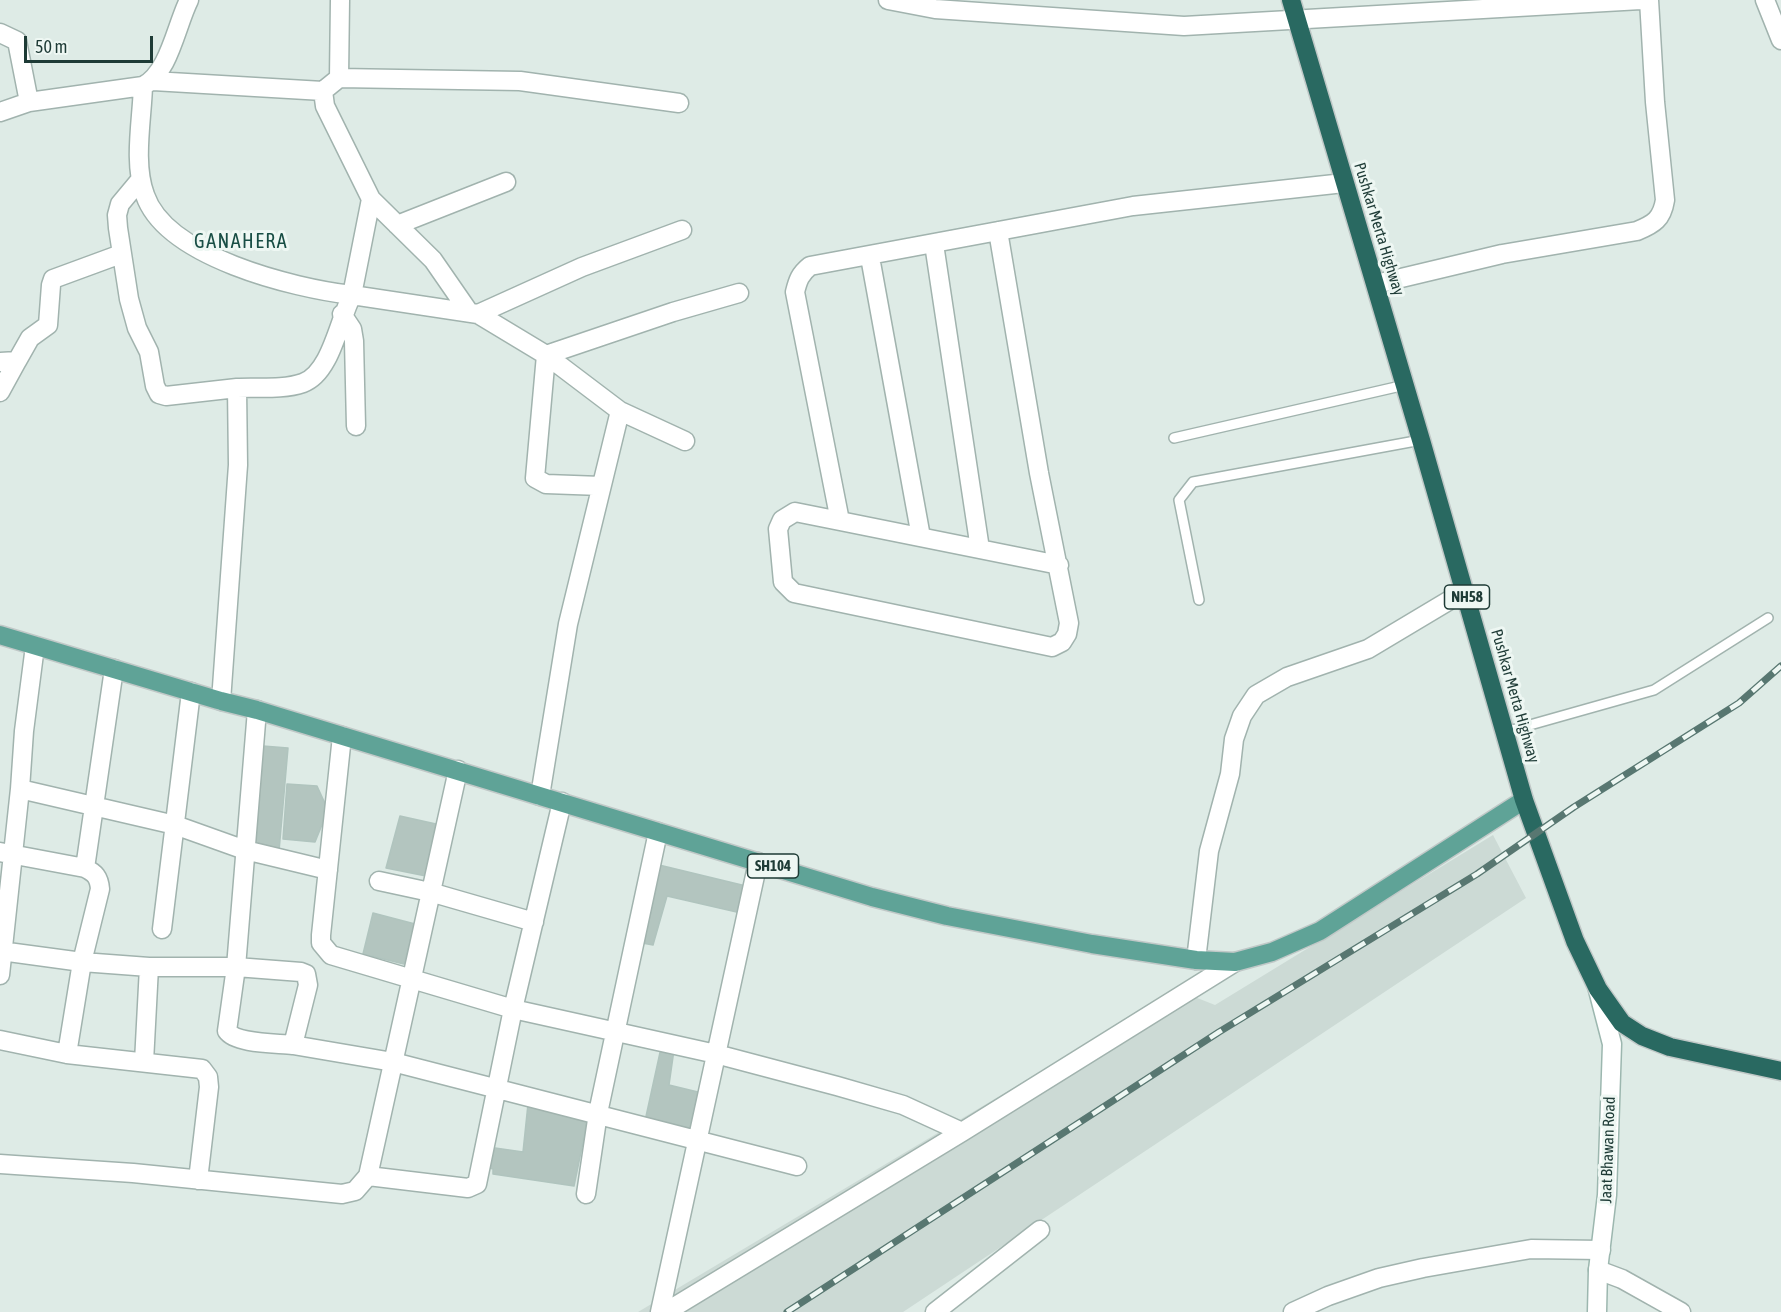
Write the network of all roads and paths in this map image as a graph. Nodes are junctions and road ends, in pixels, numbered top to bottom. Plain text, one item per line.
1 (189, 0) edge
2 (340, 0) edge
3 (888, 0) edge
4 (1290, 0) edge
5 (1641, 0) edge
6 (1649, 0) edge
7 (1765, 0) edge
8 (1296, 19) junction
9 (0, 33) edge
10 (1781, 40) edge
11 (339, 78) junction
12 (148, 83) junction
13 (323, 91) junction
14 (29, 102) junction
15 (679, 103) dead end
16 (0, 112) edge
17 (141, 180) junction
18 (506, 182) dead end
19 (1344, 183) junction
20 (371, 199) junction
21 (397, 225) junction
22 (682, 230) dead end
23 (998, 231) junction
24 (934, 244) junction
25 (121, 254) junction
26 (870, 257) junction
27 (1376, 284) junction
28 (738, 293) dead end
29 (352, 295) junction
30 (474, 313) junction
31 (342, 314) junction
32 (546, 355) junction
33 (9, 362) edge
34 (1405, 385) junction
35 (237, 388) junction
36 (0, 392) edge
37 (620, 411) junction
38 (356, 426) dead end
39 (1174, 438) dead end
40 (1421, 440) junction
41 (685, 441) dead end
42 (601, 486) junction
43 (840, 521) junction
44 (921, 537) junction
45 (980, 549) junction
46 (1059, 565) junction
47 (1465, 591) junction
48 (1199, 600) dead end
49 (1768, 618) dead end
50 (0, 635) edge
51 (35, 646) junction
52 (114, 669) junction
53 (191, 692) junction
54 (221, 701) junction
55 (257, 710) junction
56 (1505, 732) junction
57 (342, 736) junction
58 (458, 770) junction
59 (20, 789) junction
60 (540, 796) junction
61 (1524, 800) junction
62 (562, 802) junction
63 (96, 806) junction
64 (175, 825) junction
65 (658, 832) junction
66 (245, 850) junction
67 (7, 852) edge
68 (758, 862) junction
69 (85, 868) junction
70 (328, 870) junction
71 (379, 881) dead end
72 (430, 892) junction
73 (534, 922) junction
74 (162, 929) dead end
75 (2, 952) edge
76 (1196, 960) junction
77 (82, 962) junction
78 (1235, 962) junction
79 (149, 967) junction
80 (236, 967) junction
81 (0, 975) edge
82 (411, 980) junction
83 (1598, 989) junction
84 (513, 1009) junction
85 (615, 1032) junction
86 (0, 1040) edge
87 (293, 1045) junction
88 (67, 1054) junction
89 (716, 1054) junction
90 (144, 1062) junction
91 (393, 1062) junction
92 (1781, 1071) edge
93 (496, 1090) junction
94 (598, 1113) junction
95 (962, 1132) junction
96 (697, 1140) junction
97 (0, 1164) edge
98 (797, 1166) dead end
99 (368, 1176) junction
100 (198, 1180) junction
101 (586, 1194) dead end
102 (1040, 1230) dead end
103 (1601, 1250) junction
104 (1598, 1270) junction
105 (660, 1312) edge
106 (666, 1312) edge
107 (935, 1312) edge
108 (1293, 1312) edge
109 (1597, 1312) edge
110 (1681, 1312) edge

1 - 12 street
2 - 11 street
3 - 8 street
4 - 8 highway, Pushkar Merta Highway / NH58
5 - 8 street
6 - 27 street
7 - 10 street
8 - 19 highway, Pushkar Merta Highway / NH58
9 - 14 street
11 - 13 street
11 - 15 street
12 - 13 street
12 - 14 street
12 - 17 street
13 - 20 street
14 - 16 street
17 - 25 street
17 - 29 street
18 - 21 street
19 - 23 street
19 - 27 highway, Pushkar Merta Highway / NH58
20 - 21 street
20 - 29 street
21 - 30 street
22 - 30 street
23 - 24 street
23 - 46 street
24 - 26 street
24 - 45 street
25 - 33 street
25 - 35 street
26 - 43 street
26 - 44 street
27 - 34 highway, Pushkar Merta Highway / NH58
28 - 32 street
29 - 30 street
29 - 31 street
30 - 32 street
31 - 35 street
31 - 38 street
32 - 37 street
32 - 42 street
33 - 36 street
34 - 39 lane
34 - 40 highway, Pushkar Merta Highway / NH58
35 - 54 street
37 - 41 street
37 - 42 street
40 - 47 highway, Pushkar Merta Highway / NH58
40 - 48 lane
42 - 60 street
43 - 44 street
43 - 46 street
44 - 45 street
45 - 46 street
47 - 56 highway, Pushkar Merta Highway / NH58
47 - 76 street
49 - 56 lane
50 - 51 main road, SH104
51 - 52 main road, SH104
51 - 59 street
52 - 53 main road, SH104
52 - 63 street
53 - 54 main road, SH104
53 - 64 street
54 - 55 main road, SH104
55 - 57 main road, SH104
55 - 66 street
56 - 61 highway, Pushkar Merta Highway / NH58
57 - 58 main road, SH104
57 - 70 street
58 - 60 main road, SH104
58 - 72 street
59 - 63 street
59 - 67 street
60 - 62 main road, SH104
61 - 78 main road, SH104
61 - 83 highway, Pushkar Merta Highway / NH58
62 - 65 main road, SH104
62 - 73 street
63 - 64 street
63 - 69 street
64 - 66 street
64 - 74 street
65 - 68 main road, SH104
65 - 85 street
66 - 70 street
66 - 80 street
67 - 69 street
67 - 75 street
68 - 76 main road, SH104
68 - 89 street
69 - 77 street
70 - 82 street
71 - 72 street
72 - 73 street
72 - 82 street
73 - 84 street
75 - 77 street
75 - 81 street
76 - 78 main road, SH104
77 - 79 street
77 - 88 street
78 - 95 street
79 - 80 street
79 - 90 street
80 - 87 street
80 - 87 street
82 - 84 street
82 - 91 street
83 - 92 highway, Pushkar Merta Highway / NH58
83 - 103 street, Jaat Bhawan Road
84 - 85 street
84 - 93 street
85 - 89 street
85 - 94 street
86 - 88 street
87 - 91 street
88 - 90 street
89 - 95 street
89 - 96 street
90 - 100 street
91 - 93 street
91 - 99 street
93 - 94 street
93 - 99 street
94 - 96 street
94 - 101 street
95 - 106 street
96 - 98 street
96 - 105 street
97 - 100 street
99 - 100 street
102 - 107 street
103 - 104 street, Jaat Bhawan Road
103 - 108 street
104 - 109 street, Jaat Bhawan Road
104 - 110 street

